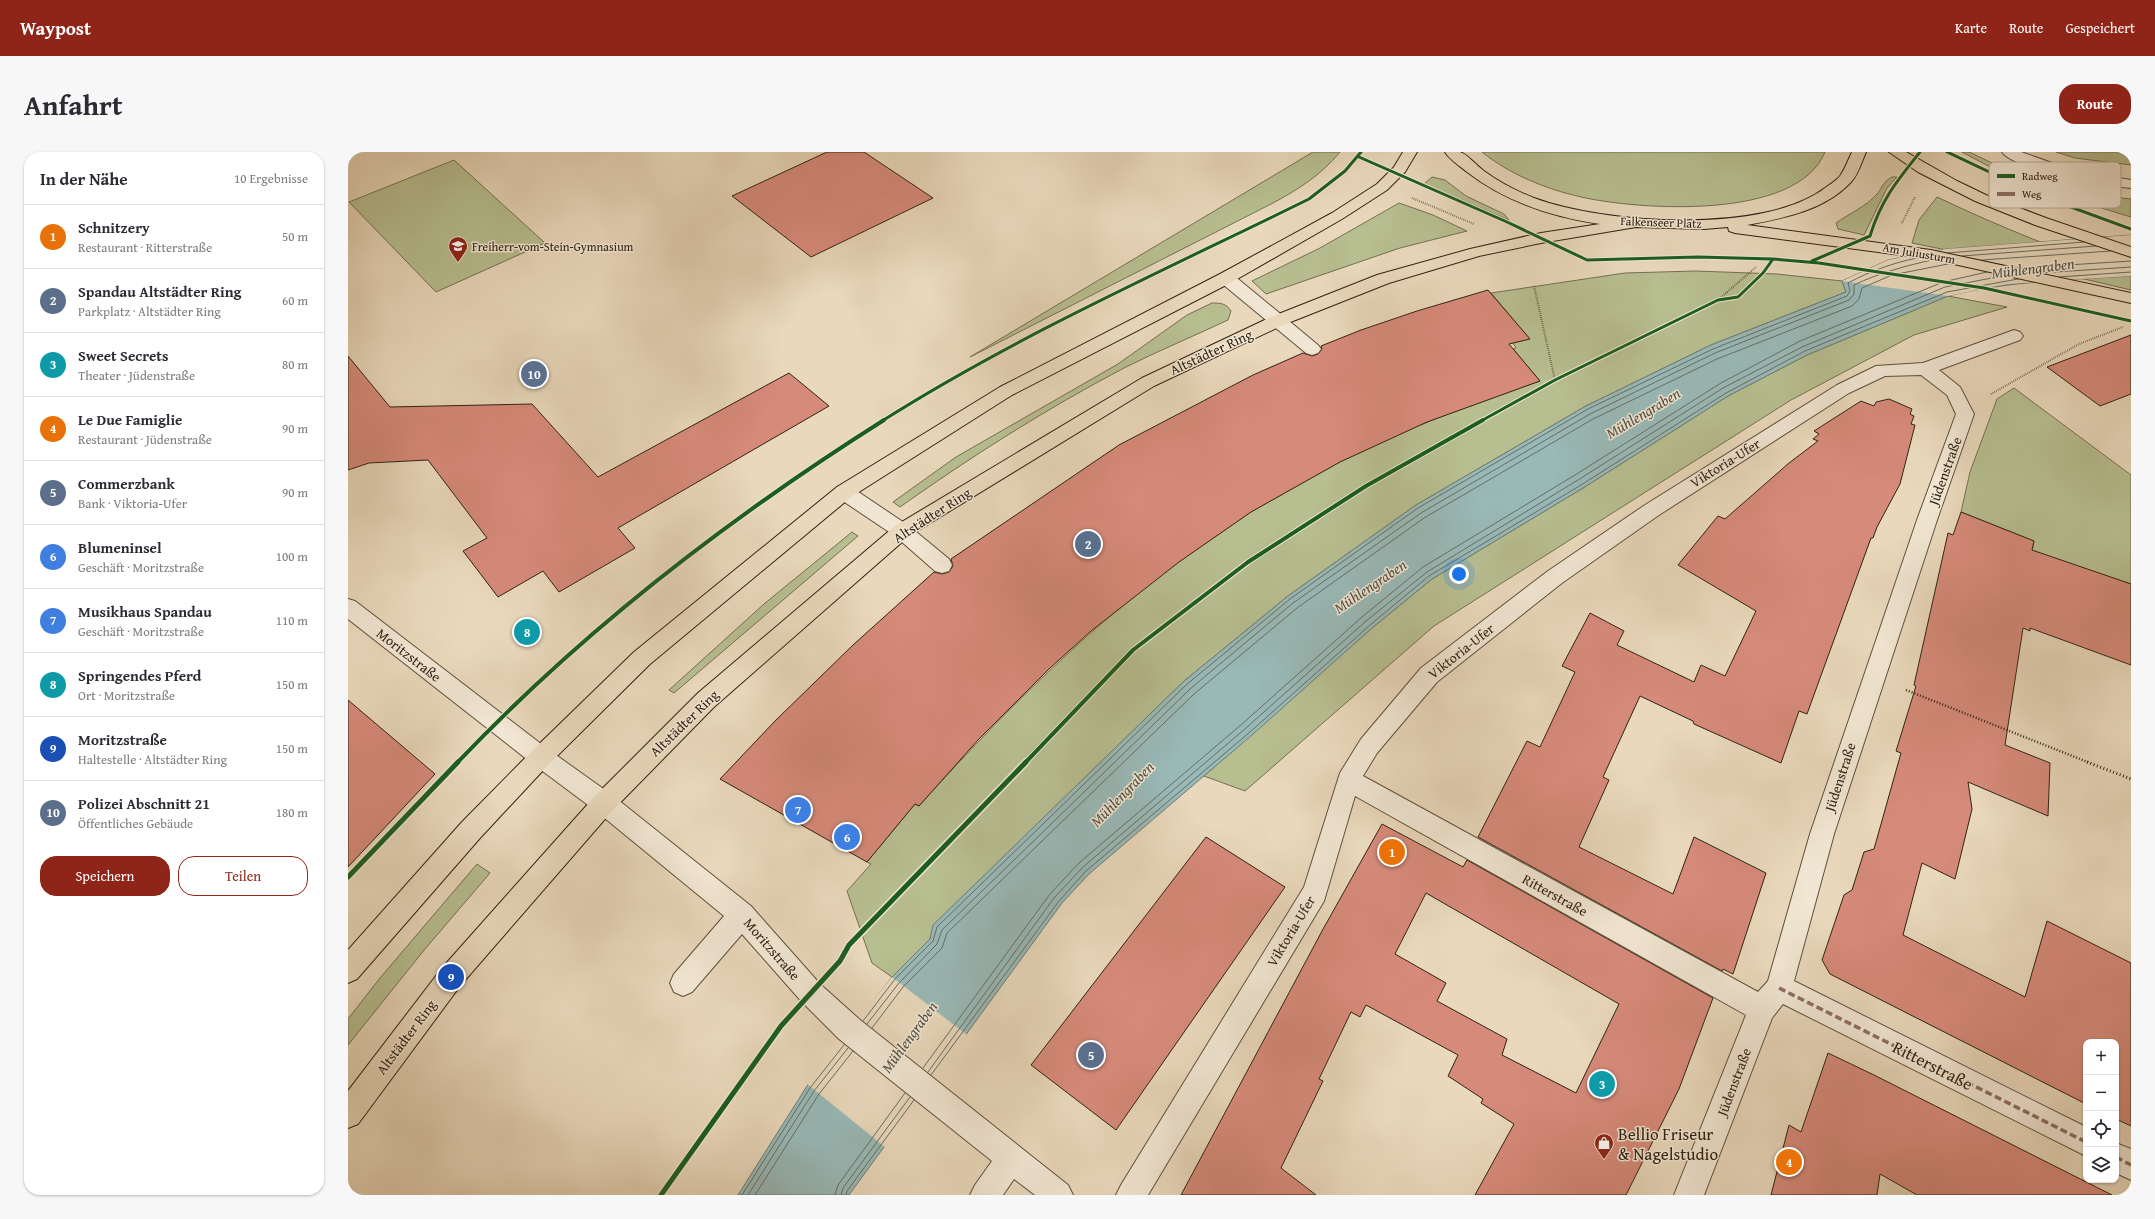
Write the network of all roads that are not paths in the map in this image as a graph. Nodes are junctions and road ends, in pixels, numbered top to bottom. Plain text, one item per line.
1 (1410, 152) edge
2 (1452, 152) edge
3 (1859, 152) edge
4 (1896, 152) edge
5 (2009, 152) edge
6 (2031, 162) edge
7 (2121, 183) edge
8 (2131, 184) edge
9 (1989, 201) edge
10 (2005, 208) edge
11 (1634, 223) junction
12 (1704, 224) junction
13 (2131, 252) edge
14 (1226, 278) junction
15 (2131, 298) edge
16 (1277, 321) junction
17 (2014, 336) dead end
18 (1312, 349) dead end
19 (1925, 369) junction
20 (844, 492) junction
21 (902, 531) junction
22 (942, 566) dead end
23 (348, 607) edge
24 (541, 756) junction
25 (1348, 780) junction
26 (604, 803) junction
27 (742, 915) junction
28 (348, 970) edge
29 (683, 983) dead end
30 (1771, 999) junction
31 (348, 1114) edge
32 (2083, 1141) edge
33 (1012, 1157) junction
34 (2119, 1159) edge
35 (2131, 1165) edge
36 (985, 1195) edge
37 (1058, 1195) edge
38 (1131, 1195) edge
39 (1689, 1195) edge

1 - 14 main road
2 - 11 main road, Falkenseer Platz
3 - 12 main road, Falkenseer Platz
4 - 9 main road
5 - 6 street
7 - 8 street
10 - 13 main road
11 - 12 main road, Falkenseer Platz
11 - 16 main road, Altstädter Ring
12 - 15 main road, Am Juliusturm
14 - 16 street
14 - 20 main road
16 - 18 street
16 - 21 main road, Altstädter Ring
17 - 19 street, Viktoria-Ufer
19 - 25 street, Viktoria-Ufer
19 - 30 street, Jüdenstraße
20 - 21 street
20 - 24 main road
21 - 22 street
21 - 26 main road, Altstädter Ring
23 - 24 street, Moritzstraße
24 - 26 street, Moritzstraße
24 - 28 main road
25 - 30 street, Ritterstraße
25 - 38 street, Viktoria-Ufer
26 - 27 street, Moritzstraße
26 - 31 main road, Altstädter Ring
27 - 29 street
27 - 33 street, Moritzstraße
30 - 32 street, Ritterstraße
30 - 39 street, Jüdenstraße
33 - 36 street
33 - 37 street, Moritzstraße
34 - 35 street

